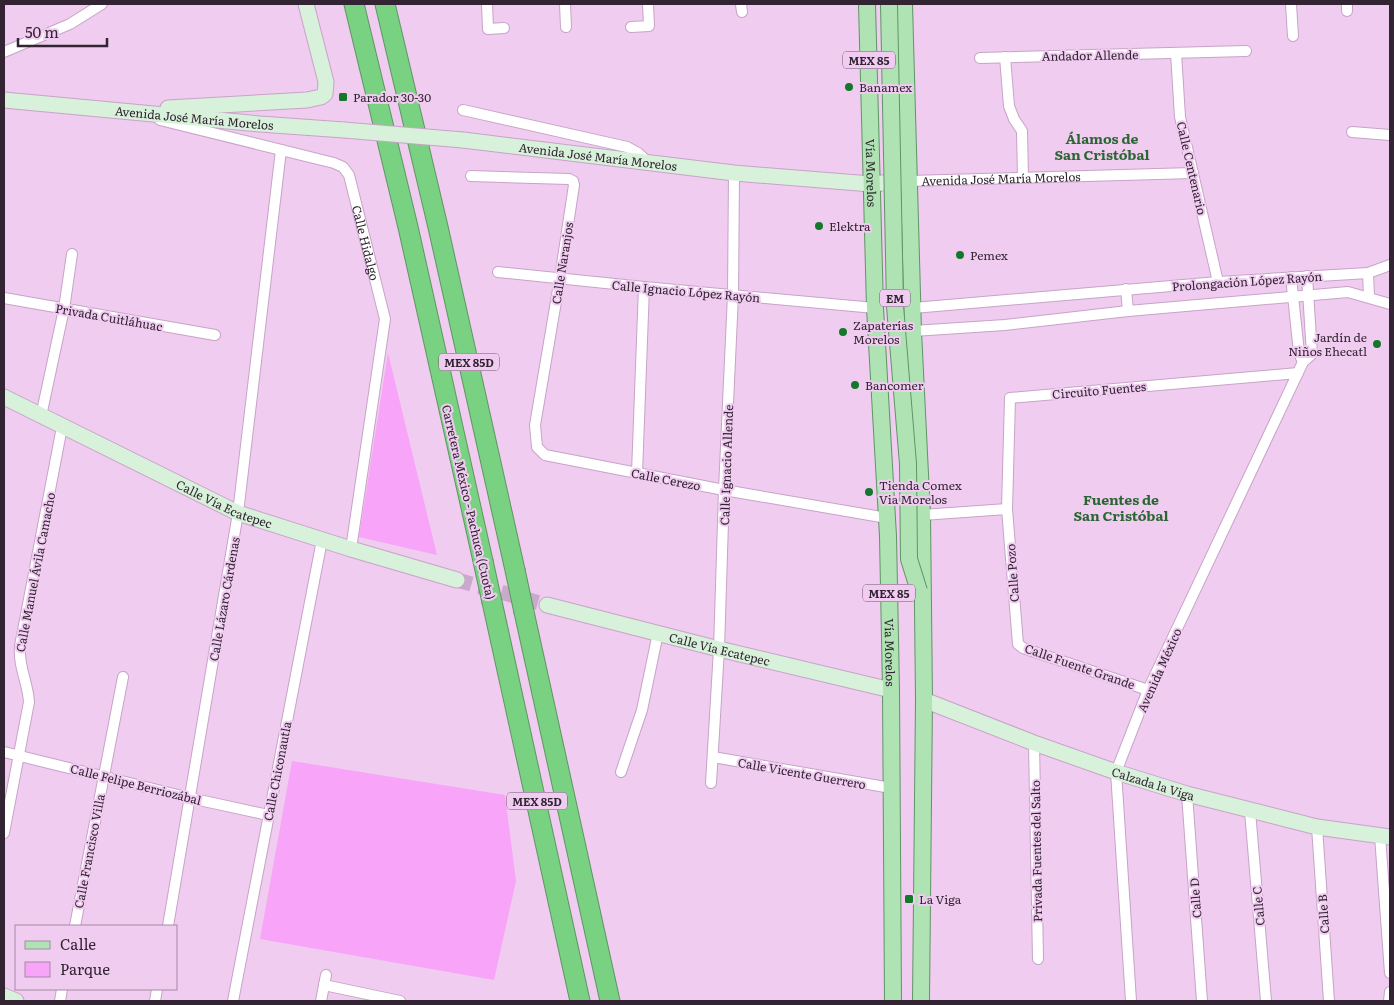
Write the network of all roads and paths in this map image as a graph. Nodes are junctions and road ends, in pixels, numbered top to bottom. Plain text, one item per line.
1 (102, 4) edge
2 (306, 4) edge
3 (354, 4) edge
4 (386, 4) edge
5 (487, 4) edge
6 (565, 4) edge
7 (648, 4) edge
8 (867, 4) edge
9 (889, 4) edge
10 (904, 4) edge
11 (1291, 4) edge
12 (566, 27) dead end
13 (631, 27) dead end
14 (504, 28) dead end
15 (1293, 36) dead end
16 (1246, 51) dead end
17 (4, 52) edge
18 (1176, 53) junction
19 (1005, 57) junction
20 (980, 58) dead end
21 (4, 100) edge
22 (124, 110) junction
23 (464, 110) dead end
24 (1352, 132) dead end
25 (1390, 135) edge
26 (281, 150) junction
27 (648, 162) junction
28 (734, 173) junction
29 (1193, 173) junction
30 (471, 176) dead end
31 (1023, 177) junction
32 (909, 180) junction
33 (871, 184) junction
34 (72, 254) dead end
35 (1390, 265) edge
36 (498, 272) dead end
37 (1368, 273) junction
38 (1306, 276) junction
39 (1291, 277) junction
40 (560, 278) junction
41 (1218, 282) junction
42 (644, 287) junction
43 (1126, 290) junction
44 (733, 295) junction
45 (1308, 295) junction
46 (1293, 296) junction
47 (4, 298) edge
48 (1369, 298) junction
49 (1390, 304) edge
50 (875, 308) junction
51 (912, 308) junction
52 (64, 309) junction
53 (1128, 311) junction
54 (913, 331) junction
55 (215, 335) dead end
56 (1303, 362) junction
57 (1298, 373) junction
58 (4, 397) edge
59 (41, 416) junction
60 (62, 427) junction
61 (536, 447) joint
62 (637, 473) junction
63 (724, 490) junction
64 (1006, 509) junction
65 (238, 513) junction
66 (922, 515) junction
67 (887, 518) junction
68 (322, 540) junction
69 (351, 549) junction
70 (457, 580) tunnel mouth
71 (920, 596) junction
72 (547, 605) tunnel mouth
73 (658, 633) junction
74 (1017, 637) joint
75 (720, 649) junction
76 (123, 677) dead end
77 (892, 690) junction
78 (1148, 690) junction
79 (924, 700) junction
80 (1034, 743) junction
81 (4, 752) edge
82 (19, 755) junction
83 (713, 757) junction
84 (621, 772) dead end
85 (1116, 772) junction
86 (104, 776) junction
87 (711, 783) dead end
88 (891, 788) junction
89 (1187, 794) junction
90 (190, 798) junction
91 (1250, 811) junction
92 (268, 815) junction
93 (1317, 827) junction
94 (4, 833) edge
95 (1385, 837) edge
96 (75, 925) edge
97 (168, 925) edge
98 (1038, 959) dead end
99 (1390, 973) edge
100 (1390, 992) edge
101 (4, 996) edge
102 (16, 1001) edge
103 (233, 1001) edge
104 (321, 1001) edge
105 (400, 1001) edge
106 (580, 1001) edge
107 (610, 1001) edge
108 (893, 1001) edge
109 (921, 1001) edge
110 (1131, 1001) edge
111 (1202, 1001) edge
112 (1266, 1001) edge
113 (1329, 1001) edge
114 (1388, 1001) edge

1 - 17 street
2 - 22 main road
3 - 106 highway, Carretera México - Pachuca (Cuota) / MEX 85D, bridge
4 - 107 highway, MEX 85D, bridge
5 - 14 street
6 - 12 street
7 - 13 street
8 - 33 main road, Vía Morelos / MEX 85
9 - 71 main road, EM, bridge
10 - 32 main road, MEX 85
11 - 15 street
16 - 18 street, Andador Allende
18 - 19 street, Andador Allende
18 - 29 street, Calle Centenario
19 - 20 street, Andador Allende
19 - 31 street
21 - 22 main road, Avenida José María Morelos
22 - 26 street, Calle Hidalgo
22 - 27 main road, Avenida José María Morelos, bridge
23 - 27 street
24 - 25 street
26 - 65 street, Calle Lázaro Cárdenas
26 - 69 street, Calle Hidalgo
27 - 28 main road, Avenida José María Morelos
28 - 33 main road, Avenida José María Morelos
28 - 44 street, Calle Ignacio Allende
29 - 31 street, Avenida José María Morelos
29 - 41 street, Calle Centenario
30 - 40 street, Calle Naranjos
31 - 32 street, Avenida José María Morelos
32 - 33 main road, Avenida José María Morelos
32 - 51 main road, MEX 85
33 - 50 main road, Vía Morelos / MEX 85
34 - 52 street
35 - 37 street, Prolongación López Rayón
36 - 40 street, Calle Ignacio López Rayón
37 - 38 street, Prolongación López Rayón
37 - 48 street
38 - 39 street, Prolongación López Rayón
38 - 45 street, Avenida México
39 - 41 street, Prolongación López Rayón
39 - 46 street
40 - 42 street, Calle Ignacio López Rayón
40 - 61 street, Calle Naranjos
41 - 43 street, Prolongación López Rayón
42 - 44 street, Calle Ignacio López Rayón
42 - 62 street
43 - 51 street, Prolongación López Rayón
43 - 53 street
44 - 50 street, Calle Ignacio López Rayón
44 - 63 street, Calle Ignacio Allende
45 - 46 street, Prolongación López Rayón
45 - 48 street, Prolongación López Rayón
45 - 56 street, Avenida México
46 - 53 street, Prolongación López Rayón
46 - 56 street
47 - 52 street, Privada Cuitláhuac
48 - 49 street, Prolongación López Rayón
50 - 67 main road, Vía Morelos / MEX 85
51 - 54 main road, MEX 85
52 - 55 street, Privada Cuitláhuac
52 - 59 street
53 - 54 street, Prolongación López Rayón
54 - 66 main road, MEX 85
56 - 57 street, Avenida México
57 - 64 street, Circuito Fuentes
57 - 78 street, Avenida México
58 - 59 main road, Calle Vía Ecatepec
59 - 60 main road, Calle Vía Ecatepec
60 - 65 main road, Calle Vía Ecatepec
60 - 82 street, Calle Manuel Ávila Camacho
61 - 62 street, Calle Cerezo
62 - 63 street, Calle Cerezo
63 - 67 street, Calle Cerezo
63 - 75 street, Calle Ignacio Allende
64 - 66 street
64 - 74 street, Calle Pozo
65 - 68 main road, Calle Vía Ecatepec
65 - 90 street, Calle Lázaro Cárdenas
66 - 71 main road, MEX 85
67 - 77 main road, Vía Morelos / MEX 85
68 - 69 main road, Calle Vía Ecatepec
68 - 92 street, Calle Chiconautla
69 - 70 main road, Calle Vía Ecatepec
71 - 79 main road, MEX 85
72 - 73 main road, Calle Vía Ecatepec
73 - 75 main road, Calle Vía Ecatepec
73 - 84 street
74 - 78 street, Calle Fuente Grande
75 - 77 main road, Calle Vía Ecatepec
75 - 83 street, Calle Ignacio Allende
76 - 86 street, Calle Francisco Villa
77 - 88 main road, Vía Morelos / MEX 85
78 - 85 street, Avenida México
79 - 80 main road, Calzada la Viga
79 - 109 main road, MEX 85
80 - 85 main road, Calzada la Viga
80 - 98 street, Privada Fuentes del Salto
81 - 82 street, Calle Felipe Berriozábal
82 - 86 street, Calle Felipe Berriozábal
82 - 94 street, Calle Manuel Ávila Camacho
83 - 87 street, Calle Ignacio Allende
83 - 88 street, Calle Vicente Guerrero
85 - 89 main road, Calzada la Viga
85 - 110 street, Avenida México
86 - 90 street, Calle Felipe Berriozábal
86 - 96 street, Calle Francisco Villa
88 - 108 main road, Vía Morelos / MEX 85
89 - 91 main road, Calzada la Viga
89 - 111 street, Calle D
90 - 92 street, Calle Felipe Berriozábal
90 - 97 street, Calle Lázaro Cárdenas
91 - 93 main road, Calzada la Viga
91 - 112 street, Calle C
92 - 103 street, Calle Chiconautla
93 - 95 main road, Calzada la Viga
93 - 113 street, Calle B
95 - 99 street
100 - 114 street
101 - 102 main road
104 - 105 street

